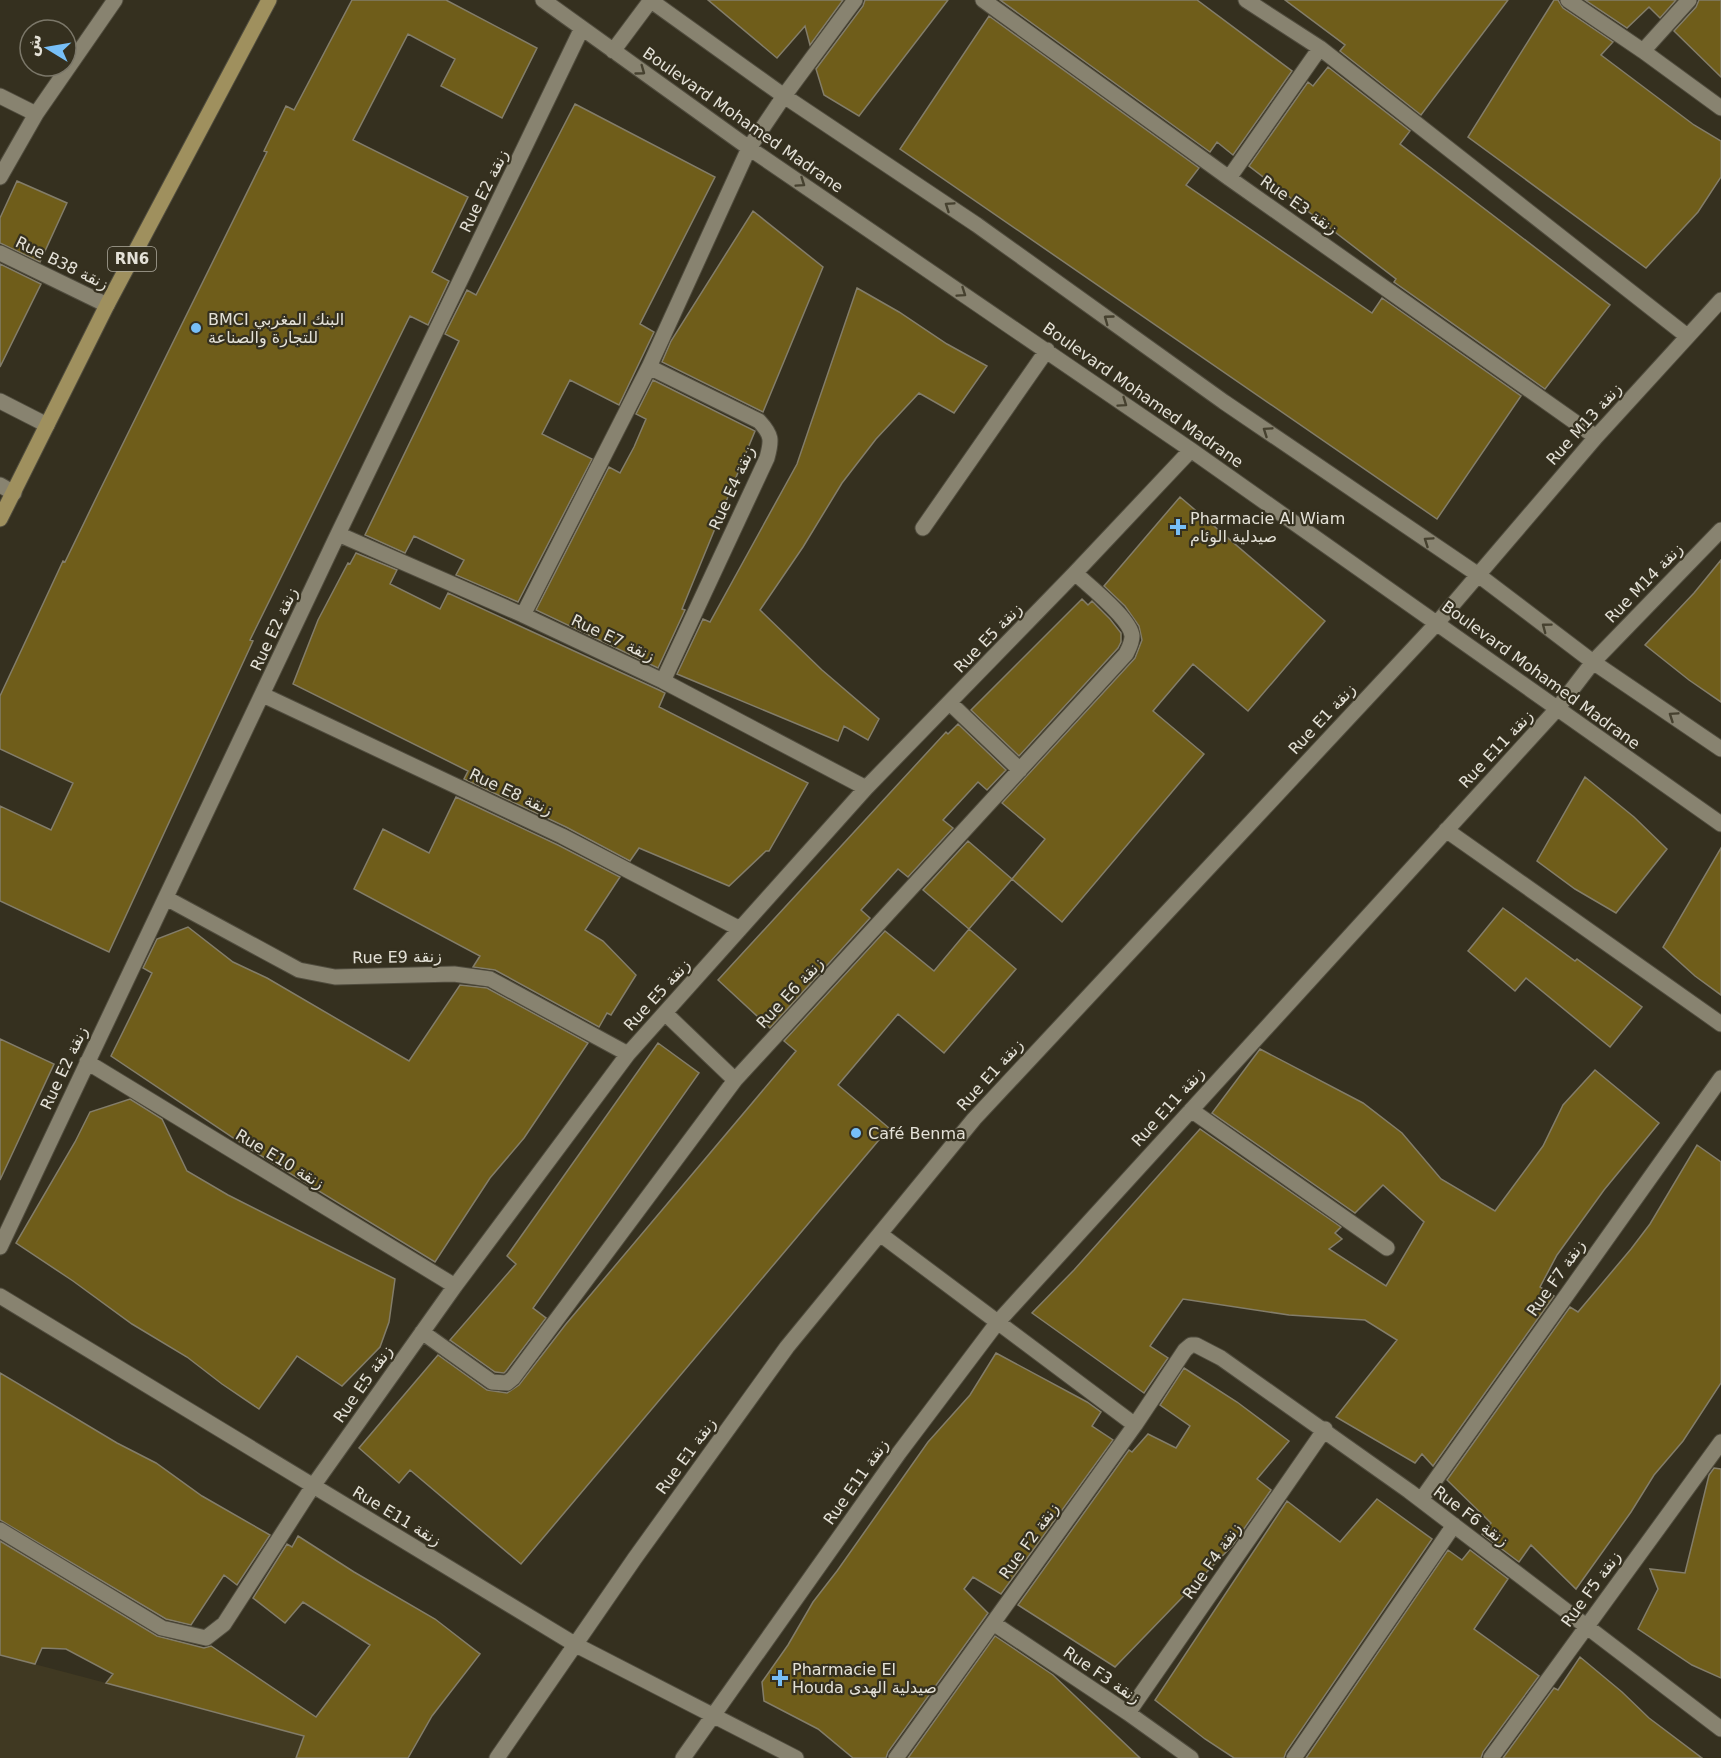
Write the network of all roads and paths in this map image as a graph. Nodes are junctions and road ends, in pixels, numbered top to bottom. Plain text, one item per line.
1 (115, 0) edge
2 (269, 0) edge
3 (543, 0) edge
4 (651, 0) edge
5 (855, 0) edge
6 (983, 0) edge
7 (1246, 0) edge
8 (1568, 0) edge
9 (1689, 0) edge
10 (582, 28) junction
11 (1320, 48) junction
12 (614, 51) junction
13 (1643, 51) junction
14 (0, 96) edge
15 (784, 96) junction
16 (1721, 108) edge
17 (36, 114) junction
18 (749, 148) junction
19 (0, 177) edge
20 (1229, 178) junction
21 (0, 253) edge
22 (1721, 300) edge
23 (107, 305) junction
24 (1687, 336) junction
25 (1047, 350) junction
26 (649, 367) junction
27 (0, 401) edge
28 (47, 425) junction
29 (1596, 437) junction
30 (1191, 450) junction
31 (7, 489) edge
32 (0, 519) edge
33 (923, 528) dead end
34 (1721, 530) edge
35 (338, 534) junction
36 (1076, 573) junction
37 (1477, 574) junction
38 (523, 615) junction
39 (1437, 622) junction
40 (1593, 662) junction
41 (663, 681) junction
42 (263, 695) junction
43 (950, 704) junction
44 (1557, 710) junction
45 (1721, 749) edge
46 (1020, 770) junction
47 (866, 788) junction
48 (1721, 824) edge
49 (1446, 830) junction
50 (166, 898) junction
51 (740, 929) junction
52 (665, 1013) junction
53 (1721, 1024) edge
54 (628, 1054) junction
55 (87, 1062) junction
56 (1721, 1078) edge
57 (735, 1080) junction
58 (1191, 1110) junction
59 (880, 1234) junction
60 (0, 1246) edge
61 (1387, 1248) dead end
62 (455, 1286) junction
63 (0, 1296) edge
64 (997, 1323) junction
65 (422, 1332) junction
66 (1191, 1345) joint
67 (1135, 1425) junction
68 (1325, 1429) junction
69 (1719, 1449) edge
70 (313, 1486) junction
71 (1421, 1500) junction
72 (1454, 1525) junction
73 (0, 1530) edge
74 (993, 1623) junction
75 (1586, 1627) junction
76 (576, 1645) junction
77 (1128, 1713) junction
78 (713, 1716) junction
79 (1721, 1729) edge
80 (497, 1758) edge
81 (683, 1758) edge
82 (796, 1758) edge
83 (897, 1758) edge
84 (1191, 1758) edge
85 (1294, 1758) edge
86 (1491, 1758) edge

1 - 17 street
2 - 23 main road, RN6
3 - 10 street, Boulevard Mohamed Madrane
4 - 12 street
4 - 15 street
5 - 15 street
6 - 20 street, Rue E3 زنقة
7 - 11 street
8 - 13 street
9 - 13 street
10 - 12 street, Boulevard Mohamed Madrane
10 - 35 street, Rue E2 زنقة
11 - 20 street
11 - 24 street
12 -> 18 street, Boulevard Mohamed Madrane
13 - 16 street
14 - 17 street
15 - 18 street
37 -> 15 street
17 - 19 street
18 -> 25 street, Boulevard Mohamed Madrane
18 - 26 street
20 - 29 street, Rue E3 زنقة
21 - 23 street, Rue B38 زنقة
22 - 24 street, Rue M13 زنقة
23 - 28 main road, RN6
24 - 29 street, Rue M13 زنقة
25 -> 30 street, Boulevard Mohamed Madrane
25 - 33 street
26 - 38 street
26 - 41 street, Rue E4 زنقة
27 - 28 street
28 - 31 main road, RN6
29 - 37 street, Rue M13 زنقة
30 - 36 street, Rue E5 زنقة
30 - 39 street, Boulevard Mohamed Madrane
31 - 32 main road, RN6
34 - 40 street, Rue M14 زنقة
35 - 38 street, Rue E7 زنقة
35 - 42 street, Rue E2 زنقة
36 - 43 street, Rue E5 زنقة
36 - 46 street, Rue E6 زنقة
37 - 39 street, Rue E1 زنقة
40 -> 37 street
38 - 41 street, Rue E7 زنقة
39 - 44 street, Boulevard Mohamed Madrane
39 - 59 street, Rue E1 زنقة
40 - 44 street, Rue E11 زنقة
45 -> 40 street
41 - 47 street, Rue E7 زنقة
42 - 50 street, Rue E2 زنقة
42 - 51 street, Rue E8 زنقة
43 - 46 street
43 - 47 street, Rue E5 زنقة
44 - 48 street, Boulevard Mohamed Madrane
44 - 49 street, Rue E11 زنقة
46 - 57 street, Rue E6 زنقة
47 - 51 street, Rue E5 زنقة
49 - 53 street
49 - 58 street, Rue E11 زنقة
50 - 54 street, Rue E9 زنقة
50 - 55 street, Rue E2 زنقة
51 - 52 street, Rue E5 زنقة
52 - 54 street, Rue E5 زنقة
52 - 57 street
54 - 62 street, Rue E5 زنقة
55 - 60 street, Rue E2 زنقة
55 - 62 street, Rue E10 زنقة
56 - 71 street, Rue F7 زنقة
57 - 65 street, Rue E6 زنقة
58 - 61 street
58 - 64 street, Rue E11 زنقة
59 - 64 street
59 - 76 street, Rue E1 زنقة
62 - 65 street, Rue E5 زنقة
63 - 70 street, Rue E11 زنقة
64 - 67 street
64 - 78 street, Rue E11 زنقة
65 - 70 street, Rue E5 زنقة
66 - 67 street, Rue F2 زنقة
66 - 68 street, Rue F6 زنقة
67 - 74 street, Rue F2 زنقة
68 - 71 street, Rue F6 زنقة
68 - 77 street, Rue F4 زنقة
69 - 75 street, Rue F5 زنقة
70 - 73 street, Rue E5 زنقة
70 - 76 street, Rue E11 زنقة
71 - 72 street, Rue F6 زنقة
72 - 75 street, Rue F6 زنقة
72 - 85 street
74 - 77 street, Rue F3 زنقة
74 - 83 street, Rue F2 زنقة
75 - 79 street, Rue F6 زنقة
75 - 86 street, Rue F5 زنقة
76 - 78 street, Rue E11 زنقة
76 - 80 street, Rue E1 زنقة
77 - 84 street, Rue F3 زنقة
78 - 81 street
78 - 82 street

